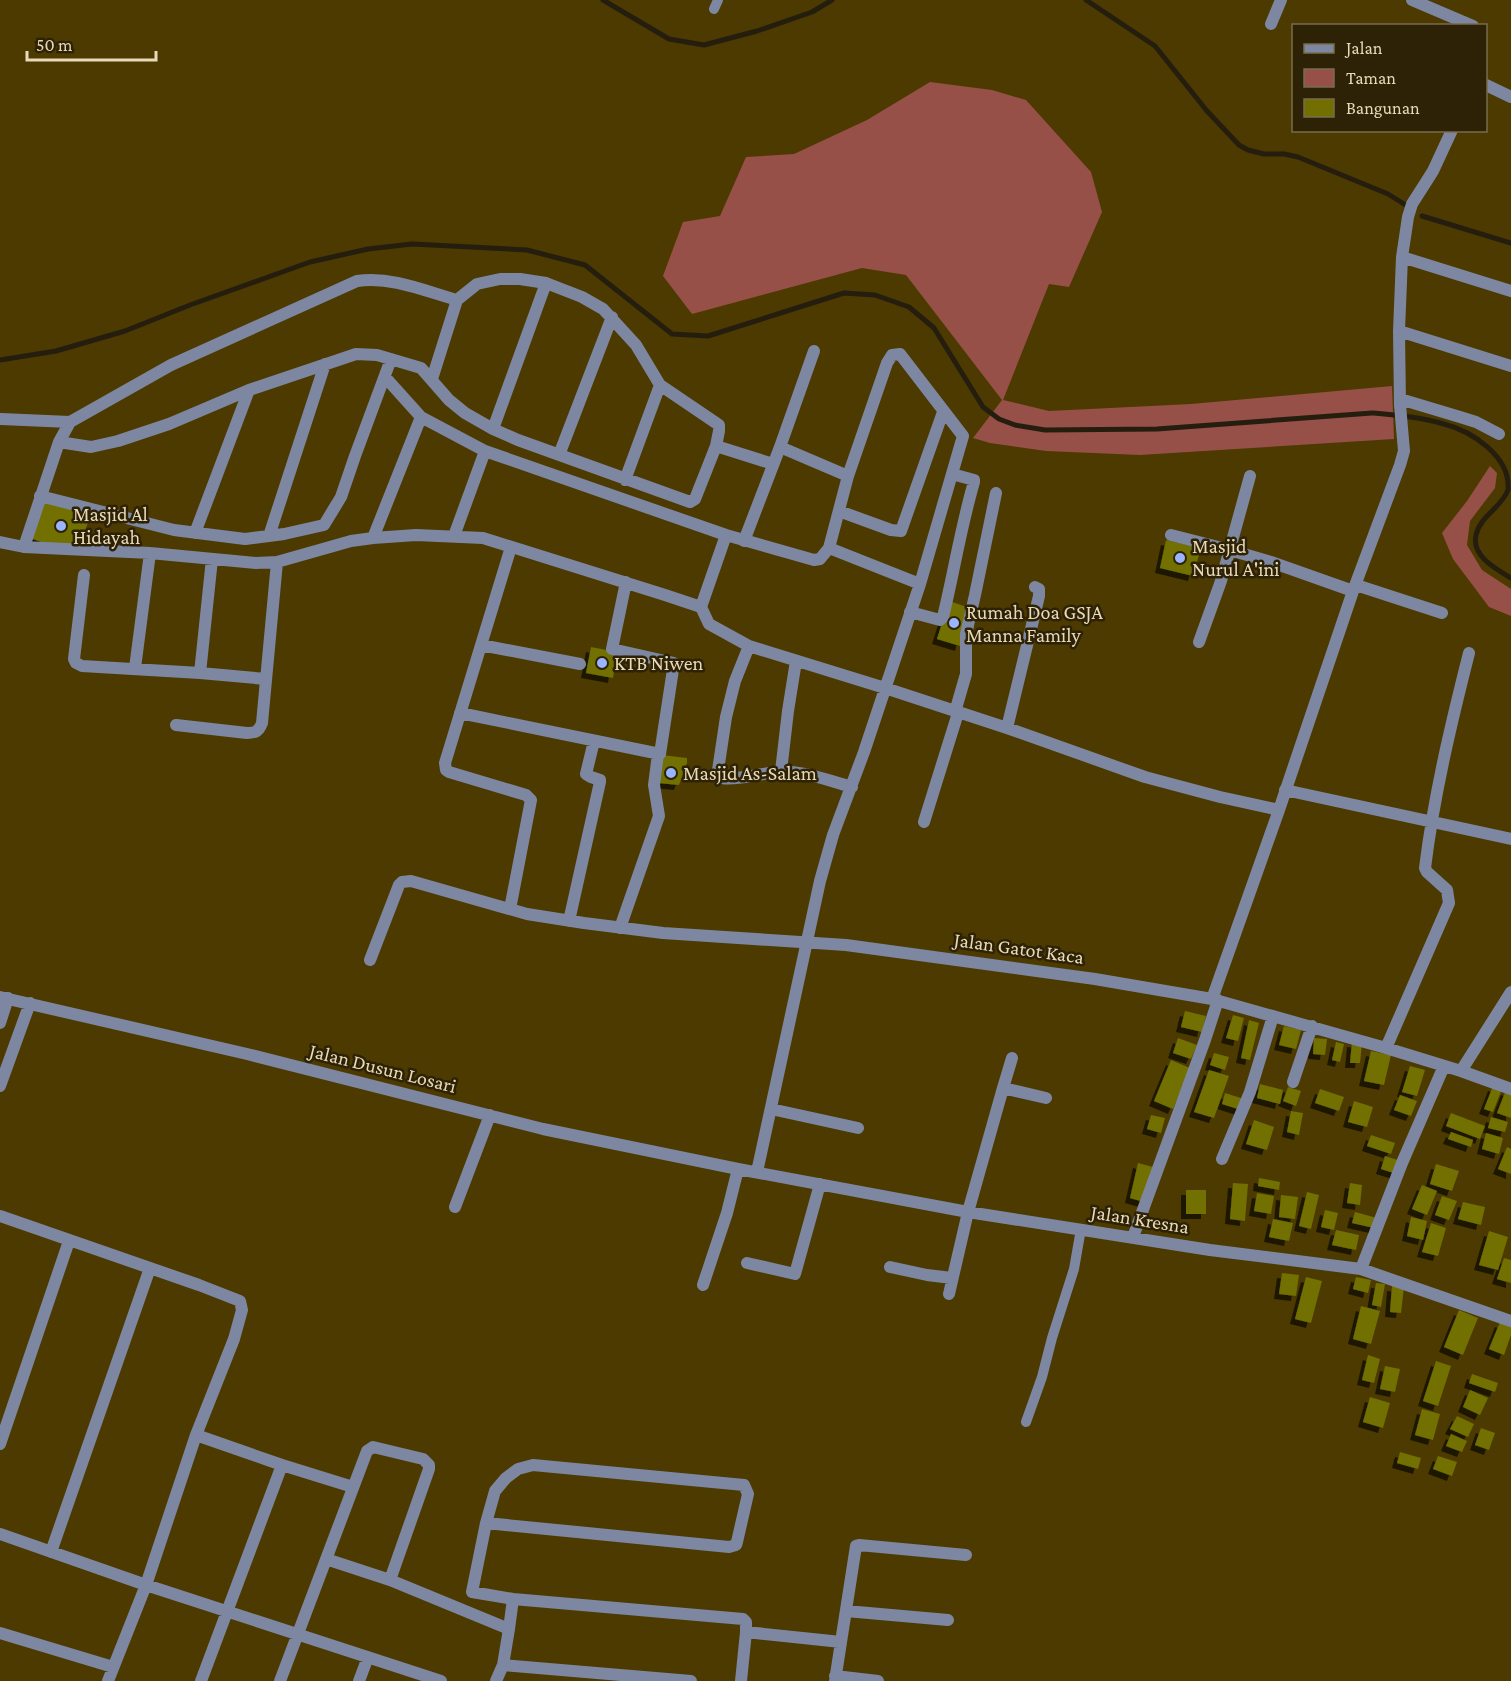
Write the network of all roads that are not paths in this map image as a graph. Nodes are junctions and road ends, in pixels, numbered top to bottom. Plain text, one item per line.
1 (1281, 0) edge
2 (1412, 0) edge
3 (1271, 24) dead end
4 (1468, 24) edge
5 (1487, 86) edge
6 (1511, 97) edge
7 (1451, 132) edge
8 (1402, 257) junction
9 (546, 283) junction
10 (1511, 291) edge
11 (457, 300) junction
12 (612, 317) junction
13 (1399, 331) junction
14 (814, 351) dead end
15 (391, 359) junction
16 (325, 364) junction
17 (1511, 366) edge
18 (385, 377) junction
19 (432, 379) junction
20 (660, 385) junction
21 (249, 390) junction
22 (1400, 402) junction
23 (943, 412) junction
24 (421, 417) junction
25 (0, 420) edge
26 (70, 422) junction
27 (494, 429) junction
28 (1499, 434) dead end
29 (59, 442) junction
30 (716, 446) junction
31 (780, 447) junction
32 (485, 451) junction
33 (559, 455) junction
34 (773, 464) junction
35 (952, 474) junction
36 (848, 476) junction
37 (1250, 476) dead end
38 (625, 480) junction
39 (996, 493) dead end
40 (40, 496) junction
41 (839, 511) junction
42 (195, 533) junction
43 (726, 535) junction
44 (269, 536) junction
45 (454, 536) junction
46 (1171, 536) dead end
47 (373, 538) junction
48 (744, 541) junction
49 (0, 542) edge
50 (24, 546) junction
51 (511, 547) junction
52 (829, 548) junction
53 (1230, 550) junction
54 (150, 553) junction
55 (212, 559) junction
56 (277, 562) junction
57 (84, 575) dead end
58 (626, 582) junction
59 (920, 584) junction
60 (1035, 587) dead end
61 (1355, 588) junction
62 (701, 607) junction
63 (910, 612) junction
64 (1442, 613) dead end
65 (1199, 642) dead end
66 (481, 645) junction
67 (749, 646) junction
68 (1469, 653) dead end
69 (796, 661) junction
70 (580, 664) dead end
71 (135, 668) junction
72 (200, 672) junction
73 (266, 679) junction
74 (885, 688) junction
75 (956, 712) junction
76 (460, 713) junction
77 (176, 724) dead end
78 (1007, 728) junction
79 (594, 741) junction
80 (658, 754) junction
81 (781, 771) junction
82 (852, 787) junction
83 (1285, 790) junction
84 (1279, 810) junction
85 (1431, 821) junction
86 (924, 822) dead end
87 (1511, 839) edge
88 (510, 909) junction
89 (569, 921) junction
90 (621, 928) junction
91 (806, 943) junction
92 (370, 960) dead end
93 (1511, 992) edge
94 (4, 998) edge
95 (1215, 999) junction
96 (30, 1003) junction
97 (1273, 1016) junction
98 (0, 1023) edge
99 (1312, 1026) junction
100 (1386, 1048) junction
101 (1012, 1058) dead end
102 (1444, 1066) junction
103 (1461, 1071) junction
104 (1293, 1082) dead end
105 (0, 1086) edge
106 (1003, 1088) junction
107 (1511, 1089) edge
108 (1046, 1098) dead end
109 (771, 1109) junction
110 (489, 1115) junction
111 (858, 1128) dead end
112 (1222, 1160) dead end
113 (738, 1168) junction
114 (757, 1172) junction
115 (820, 1185) junction
116 (455, 1207) dead end
117 (968, 1212) junction
118 (0, 1216) edge
119 (1081, 1229) junction
120 (1133, 1237) junction
121 (69, 1241) junction
122 (747, 1263) dead end
123 (890, 1267) dead end
124 (150, 1268) junction
125 (1361, 1269) junction
126 (952, 1278) junction
127 (703, 1285) dead end
128 (949, 1294) dead end
129 (1511, 1321) edge
130 (1026, 1422) dead end
131 (196, 1435) junction
132 (0, 1444) edge
133 (282, 1465) junction
134 (353, 1487) junction
135 (486, 1523) junction
136 (0, 1534) edge
137 (51, 1552) junction
138 (966, 1555) dead end
139 (326, 1559) junction
140 (390, 1580) junction
141 (146, 1585) junction
142 (472, 1592) junction
143 (513, 1599) junction
144 (226, 1611) junction
145 (466, 1611) junction
146 (846, 1611) junction
147 (948, 1620) dead end
148 (509, 1629) junction
149 (0, 1632) edge
150 (746, 1632) junction
151 (296, 1634) junction
152 (841, 1642) junction
153 (368, 1657) junction
154 (502, 1665) junction
155 (113, 1667) junction
156 (622, 1678) edge
157 (835, 1679) edge
158 (108, 1681) edge
159 (201, 1681) edge
160 (279, 1681) edge
161 (359, 1681) edge
162 (441, 1681) edge
163 (496, 1681) edge
164 (691, 1681) edge
165 (741, 1681) edge
166 (878, 1681) edge

1 - 3 street
2 - 4 street
5 - 6 street
7 - 8 street
8 - 10 street
8 - 13 street
9 - 11 street
9 - 12 street
9 - 27 street
11 - 19 street
11 - 26 street
12 - 20 street
12 - 33 street
13 - 17 street
13 - 22 street
14 - 31 street
15 - 16 street
15 - 18 street
15 - 19 street
16 - 21 street
16 - 44 street
18 - 24 street
18 - 44 street
19 - 27 street
20 - 30 street
20 - 38 street
21 - 29 street
21 - 42 street
22 - 28 street
22 - 61 street
23 - 35 street
23 - 36 street
23 - 41 street
24 - 32 street
24 - 47 street
25 - 26 street
26 - 29 street
27 - 33 street
29 - 40 street
30 - 34 street
30 - 38 street
31 - 34 street
31 - 36 street
32 - 43 street
32 - 45 street
33 - 38 street
34 - 48 street
35 - 59 street
35 - 63 street
36 - 41 street
37 - 53 street
39 - 75 street
40 - 42 street
40 - 50 street
41 - 52 street
42 - 44 street
43 - 48 street
43 - 62 street
45 - 47 street
45 - 51 street
46 - 53 street
47 - 56 street
48 - 52 street
49 - 50 street
50 - 54 street
51 - 58 street
51 - 66 street
52 - 59 street
53 - 61 street
53 - 65 street
54 - 55 street
54 - 71 street
55 - 56 street
55 - 72 street
56 - 73 street
57 - 71 street
58 - 62 street
58 - 80 street
59 - 63 street
60 - 78 street
61 - 64 street
61 - 83 street
62 - 67 street
63 - 74 street
66 - 70 street
66 - 76 street
67 - 69 street
67 - 81 street
68 - 85 street
69 - 74 street
69 - 81 street
71 - 72 street
72 - 73 street
73 - 77 street
74 - 75 street
74 - 82 street
75 - 78 street
75 - 86 street
76 - 79 street
76 - 88 street
78 - 84 street
79 - 80 street
79 - 89 street
80 - 90 street
81 - 82 street
82 - 91 street
83 - 84 street
83 - 85 street
84 - 95 street
85 - 87 street
85 - 100 street
88 - 89 street, Jalan Gatot Kaca
88 - 92 street, Jalan Gatot Kaca
89 - 90 street, Jalan Gatot Kaca
90 - 91 street, Jalan Gatot Kaca
91 - 95 street, Jalan Gatot Kaca
91 - 109 street
93 - 103 street
94 - 96 street, Jalan Dusun Losari
94 - 98 street
95 - 97 street, Jalan Gatot Kaca
95 - 120 street
96 - 105 street
96 - 110 street, Jalan Dusun Losari
97 - 99 street, Jalan Gatot Kaca
97 - 112 street
99 - 100 street, Jalan Gatot Kaca
99 - 104 street
100 - 102 street, Jalan Gatot Kaca
101 - 106 street
102 - 103 street, Jalan Gatot Kaca
102 - 125 street
103 - 107 street, Jalan Gatot Kaca
106 - 108 street
106 - 117 street
109 - 111 street
109 - 114 street
110 - 113 street, Jalan Dusun Losari
110 - 116 street
113 - 114 street, Jalan Dusun Losari
113 - 127 street
114 - 115 street, Jalan Kresna
115 - 117 street, Jalan Kresna
115 - 122 street
117 - 119 street, Jalan Kresna
117 - 126 street
118 - 121 street
119 - 120 street, Jalan Kresna
119 - 130 lane
120 - 125 street, Jalan Kresna
121 - 124 street
121 - 132 street
123 - 126 street
124 - 131 street
124 - 137 street
125 - 129 street, Jalan Kresna
126 - 128 street
131 - 133 street
131 - 141 street
133 - 134 street
133 - 144 street
134 - 139 street
134 - 140 street
135 - 135 street
135 - 142 street
136 - 137 street
137 - 141 street
138 - 146 street
139 - 140 street
139 - 151 street
140 - 145 street
141 - 144 street
141 - 155 street
142 - 143 street
142 - 145 street
143 - 148 street
143 - 150 street
144 - 151 street
144 - 159 street
145 - 148 street
146 - 147 street
146 - 152 street
148 - 154 street
149 - 155 street
150 - 152 street
150 - 165 street
151 - 153 street
151 - 160 street
152 - 157 street
153 - 161 street
153 - 162 street
154 - 156 street
154 - 163 street
155 - 158 street
156 - 164 street
157 - 166 street

